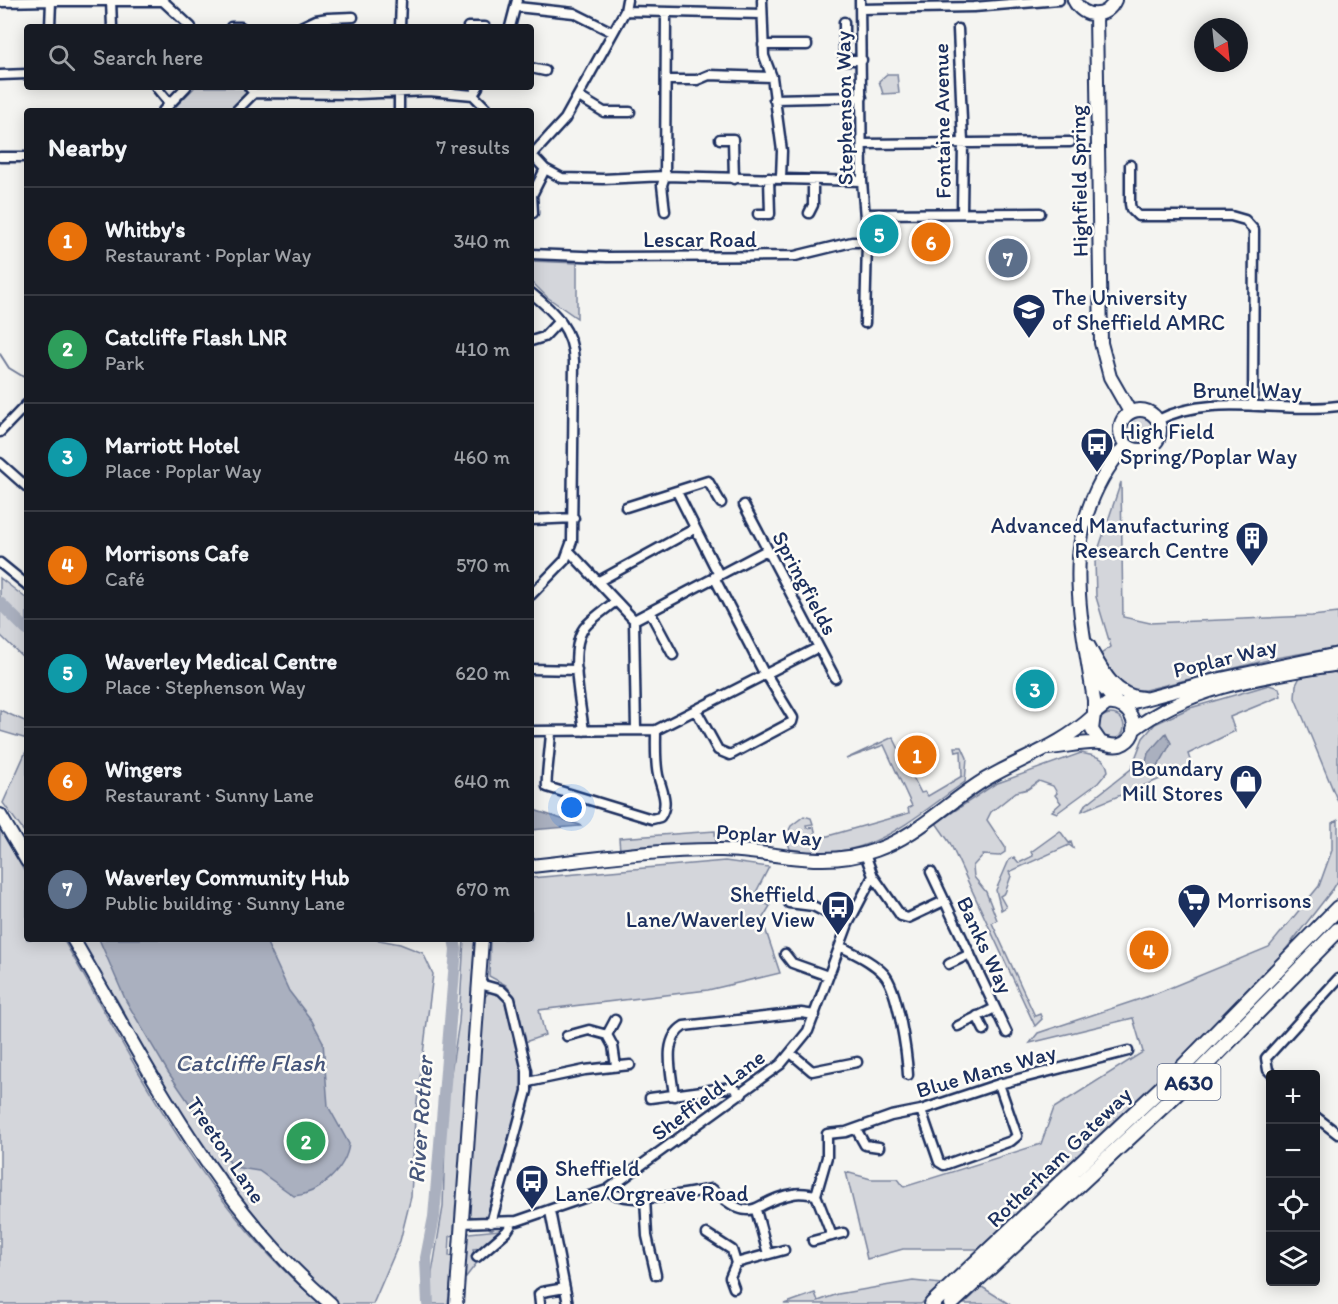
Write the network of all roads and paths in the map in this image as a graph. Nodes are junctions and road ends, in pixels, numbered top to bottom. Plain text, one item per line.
1 (111, 0) edge
2 (135, 0) edge
3 (400, 0) edge
4 (627, 0) edge
5 (762, 0) edge
6 (1059, 0) edge
7 (1074, 0) edge
8 (1116, 0) edge
9 (51, 1) edge
10 (164, 1) edge
11 (0, 2) edge
12 (517, 3) edge
13 (974, 3) edge
14 (861, 4) edge
15 (625, 11) junction
16 (666, 14) junction
17 (762, 14) junction
18 (1096, 15) junction
19 (353, 17) dead end
20 (844, 22) dead end
21 (328, 23) edge
22 (50, 24) edge
23 (112, 24) edge
24 (188, 24) edge
25 (307, 24) edge
26 (400, 24) edge
27 (511, 24) edge
28 (958, 29) dead end
29 (612, 32) junction
30 (763, 45) junction
31 (807, 45) dead end
32 (862, 60) junction
33 (534, 68) edge
34 (545, 70) dead end
35 (24, 74) edge
36 (0, 75) edge
37 (772, 76) junction
38 (667, 80) junction
39 (158, 90) edge
40 (183, 90) edge
41 (252, 90) edge
42 (399, 90) edge
43 (328, 91) edge
44 (476, 91) edge
45 (579, 97) junction
46 (862, 97) junction
47 (774, 99) junction
48 (170, 104) junction
49 (166, 108) edge
50 (238, 108) edge
51 (399, 108) edge
52 (487, 108) edge
53 (630, 112) dead end
54 (720, 139) dead end
55 (1070, 142) dead end
56 (963, 143) junction
57 (862, 144) junction
58 (534, 152) edge
59 (0, 157) edge
60 (24, 157) edge
61 (534, 158) edge
62 (1130, 165) dead end
63 (545, 169) junction
64 (665, 176) junction
65 (769, 178) junction
66 (780, 178) junction
67 (735, 179) junction
68 (813, 181) junction
69 (862, 181) junction
70 (534, 191) edge
71 (665, 211) dead end
72 (962, 212) junction
73 (809, 213) dead end
74 (1040, 213) dead end
75 (758, 214) dead end
76 (866, 214) junction
77 (867, 242) junction
78 (534, 254) edge
79 (534, 296) edge
80 (560, 320) junction
81 (865, 323) dead end
82 (534, 340) edge
83 (1253, 406) junction
84 (1338, 406) edge
85 (24, 407) edge
86 (1130, 412) junction
87 (1158, 420) junction
88 (0, 432) edge
89 (1126, 445) junction
90 (0, 463) edge
91 (24, 484) edge
92 (676, 492) junction
93 (721, 503) dead end
94 (744, 505) dead end
95 (626, 507) dead end
96 (573, 518) junction
97 (534, 520) edge
98 (694, 530) junction
99 (767, 550) junction
100 (570, 552) junction
101 (0, 563) edge
102 (716, 576) junction
103 (599, 581) junction
104 (24, 583) edge
105 (534, 592) edge
106 (616, 600) junction
107 (650, 612) junction
108 (634, 620) junction
109 (1082, 636) junction
110 (818, 648) junction
111 (1338, 654) edge
112 (673, 655) dead end
113 (1087, 655) junction
114 (1338, 664) edge
115 (534, 669) edge
116 (577, 670) junction
117 (765, 675) junction
118 (835, 678) dead end
119 (1147, 698) junction
120 (1119, 704) junction
121 (696, 710) junction
122 (1093, 715) junction
123 (636, 730) junction
124 (656, 730) junction
125 (1133, 730) junction
126 (534, 731) edge
127 (551, 731) junction
128 (584, 731) junction
129 (1101, 743) junction
130 (1047, 749) junction
131 (0, 815) edge
132 (865, 854) junction
133 (24, 856) edge
134 (534, 866) edge
135 (931, 872) dead end
136 (873, 876) junction
137 (1338, 896) edge
138 (944, 900) junction
139 (789, 903) dead end
140 (1338, 908) edge
141 (848, 924) junction
142 (1338, 930) edge
143 (75, 942) edge
144 (482, 942) edge
145 (840, 946) junction
146 (785, 954) dead end
147 (970, 954) junction
148 (1290, 959) junction
149 (949, 964) dead end
150 (828, 976) junction
151 (1338, 979) edge
152 (480, 984) junction
153 (995, 1008) junction
154 (815, 1015) junction
155 (977, 1016) junction
156 (615, 1020) dead end
157 (958, 1026) dead end
158 (984, 1030) dead end
159 (1007, 1033) dead end
160 (607, 1035) junction
161 (567, 1036) dead end
162 (1128, 1051) dead end
163 (792, 1054) junction
164 (857, 1062) dead end
165 (630, 1065) dead end
166 (616, 1066) junction
167 (1268, 1070) edge
168 (908, 1075) dead end
169 (528, 1082) junction
170 (999, 1084) junction
171 (742, 1094) junction
172 (674, 1096) junction
173 (650, 1098) dead end
174 (921, 1110) junction
175 (1320, 1119) edge
176 (856, 1129) junction
177 (1338, 1134) edge
178 (879, 1147) dead end
179 (607, 1190) junction
180 (816, 1195) junction
181 (645, 1197) junction
182 (756, 1209) junction
183 (550, 1211) junction
184 (513, 1222) junction
185 (461, 1223) junction
186 (491, 1223) junction
187 (843, 1233) dead end
188 (707, 1234) dead end
189 (832, 1236) junction
190 (813, 1241) dead end
191 (784, 1251) dead end
192 (768, 1254) junction
193 (477, 1257) dead end
194 (736, 1263) junction
195 (656, 1275) dead end
196 (565, 1288) junction
197 (734, 1288) dead end
198 (331, 1304) edge
199 (456, 1304) edge
200 (540, 1304) edge
201 (568, 1304) edge
202 (932, 1304) edge
203 (951, 1304) edge

1 - 2 street
1 - 9 street
1 - 23 street
2 - 10 street
3 - 26 street
4 - 15 street
5 - 17 street
6 - 13 street
7 - 18 main road
8 - 18 main road
9 - 11 street
9 - 22 street
10 - 24 street
12 - 27 street
12 - 29 street
13 - 14 street
14 - 32 street, Stephenson Way
15 - 16 street
15 - 29 street
16 - 17 street
16 - 38 street
17 - 30 street
18 - 86 main road, Highfield Spring
19 - 21 street
20 - 32 street
21 - 25 street
28 - 56 street, Fontaine Avenue
29 - 45 street
30 - 31 street
30 - 37 street
32 - 46 street, Stephenson Way
33 - 34 street
35 - 36 street
37 - 38 street
37 - 47 street
38 - 64 street
39 - 48 street
40 - 48 street
41 - 43 street
41 - 50 street
42 - 43 street
42 - 44 street
42 - 51 street
44 - 52 street
45 - 53 street
45 - 58 street
46 - 47 street
46 - 57 street, Stephenson Way
47 - 66 street
48 - 49 street
54 - 67 street
55 - 56 street
56 - 57 street
56 - 72 street, Fontaine Avenue
57 - 69 street, Stephenson Way
59 - 60 street
61 - 63 street
62 - 83 street
63 - 64 street
63 - 70 street
64 - 67 street
64 - 71 street
65 - 66 street
65 - 67 street
65 - 75 street
66 - 68 street
68 - 69 street
68 - 73 street
69 - 76 street, Stephenson Way
72 - 74 street
72 - 76 street
76 - 77 street, Stephenson Way
77 - 78 street, Lescar Road
77 - 81 street, Stephenson Way
79 - 80 street
80 - 82 street
80 - 96 street
83 - 84 street, Brunel Way
83 - 87 street, Brunel Way
85 - 88 street
86 - 87 main road
86 - 89 main road
87 - 89 main road
89 - 109 main road
90 - 91 street
92 - 93 street
92 - 95 street
92 - 98 street
94 - 99 street, Springfields
96 - 97 street
96 - 100 street
98 - 102 street
98 - 103 street
99 - 102 street
99 - 110 street, Springfields
100 - 103 street
100 - 105 street
101 - 104 street
102 - 107 street
102 - 117 street
103 - 106 street
106 - 108 street
106 - 116 street
107 - 108 street
107 - 112 street
108 - 123 street
109 - 113 main road
109 - 119 main road
110 - 117 street
110 - 118 street, Springfields
111 - 119 main road, Poplar Way
113 - 120 main road
113 - 122 main road
114 - 125 main road, Poplar Way
115 - 116 street
116 - 128 street
117 - 121 street
117 - 121 street
119 - 120 main road, Poplar Way
120 - 122 main road, Poplar Way
120 - 125 main road
121 - 124 street
122 - 129 main road
122 - 130 main road, Poplar Way
123 - 124 street
123 - 128 street
124 - 127 street
125 - 129 main road, Poplar Way
126 - 127 street
127 - 128 street
129 - 130 main road, Poplar Way
130 - 132 main road, Poplar Way
131 - 133 main road
132 - 134 main road, Poplar Way
132 - 136 street
135 - 138 street, Banks Way
136 - 138 street
136 - 141 street, Sheffield Lane
137 - 148 highway, A630
138 - 147 street, Banks Way
139 - 141 street
140 - 148 highway, Rotherham Gateway / A630
141 - 145 street, Sheffield Lane
142 - 203 highway, Rotherham Gateway / A630
143 - 198 main road, Treeton Lane
144 - 152 main road
145 - 150 street, Sheffield Lane
145 - 168 street
146 - 150 street
147 - 149 street
147 - 153 street, Banks Way
148 - 202 highway, Rotherham Gateway / A630
150 - 154 street, Sheffield Lane
151 - 167 street
152 - 169 street
152 - 185 main road
153 - 155 street
153 - 159 street, Banks Way
154 - 163 street, Sheffield Lane
154 - 172 street
155 - 157 street
155 - 158 street
156 - 160 street
160 - 161 street
160 - 166 street
162 - 170 street, Blue Mans Way
163 - 164 street
163 - 171 street, Sheffield Lane
165 - 166 street
166 - 169 street
169 - 186 street
170 - 174 street, Blue Mans Way
170 - 174 street
171 - 172 street
171 - 179 street, Sheffield Lane
172 - 173 street
174 - 176 street, Blue Mans Way
175 - 177 street
176 - 178 street
176 - 180 street, Blue Mans Way
179 - 181 street
179 - 183 street, Sheffield Lane
180 - 182 street
180 - 189 street
181 - 182 street
181 - 195 street
182 - 192 street
183 - 184 street, Sheffield Lane
183 - 196 street
184 - 186 street, Sheffield Lane
184 - 193 street
185 - 186 street, Sheffield Lane
185 - 199 main road
187 - 189 street
188 - 194 street
189 - 190 street
191 - 192 street
192 - 194 street
194 - 197 street
196 - 200 street
196 - 201 street

